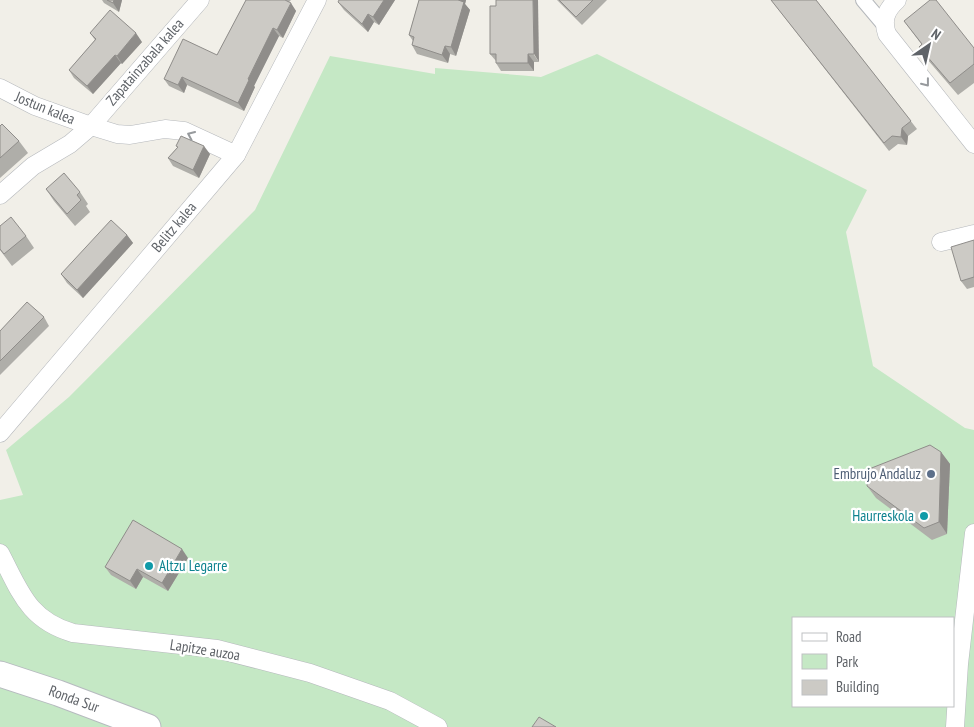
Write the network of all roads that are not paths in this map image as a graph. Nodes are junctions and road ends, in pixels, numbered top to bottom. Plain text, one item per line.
1 (200, 0) edge
2 (316, 0) edge
3 (863, 0) edge
4 (897, 0) edge
5 (884, 26) junction
6 (0, 88) edge
7 (91, 126) junction
8 (974, 144) edge
9 (236, 154) junction
10 (0, 195) edge
11 (974, 234) edge
12 (941, 242) dead end
13 (0, 433) edge
14 (974, 533) edge
15 (0, 553) edge
16 (0, 674) edge
17 (148, 727) edge
18 (438, 727) edge
19 (955, 727) edge

1 - 7 street, Zapatainzabala kalea
2 - 9 street, Belitz kalea
3 - 5 street
4 - 5 street
5 -> 8 street
6 - 7 street, Jostun kalea
9 -> 7 street
7 - 10 street, Zapatainzabala kalea
9 - 13 street, Belitz kalea
11 - 12 street
14 - 19 street
15 - 18 street, Lapitze auzoa
16 - 17 main road, Ronda Sur

